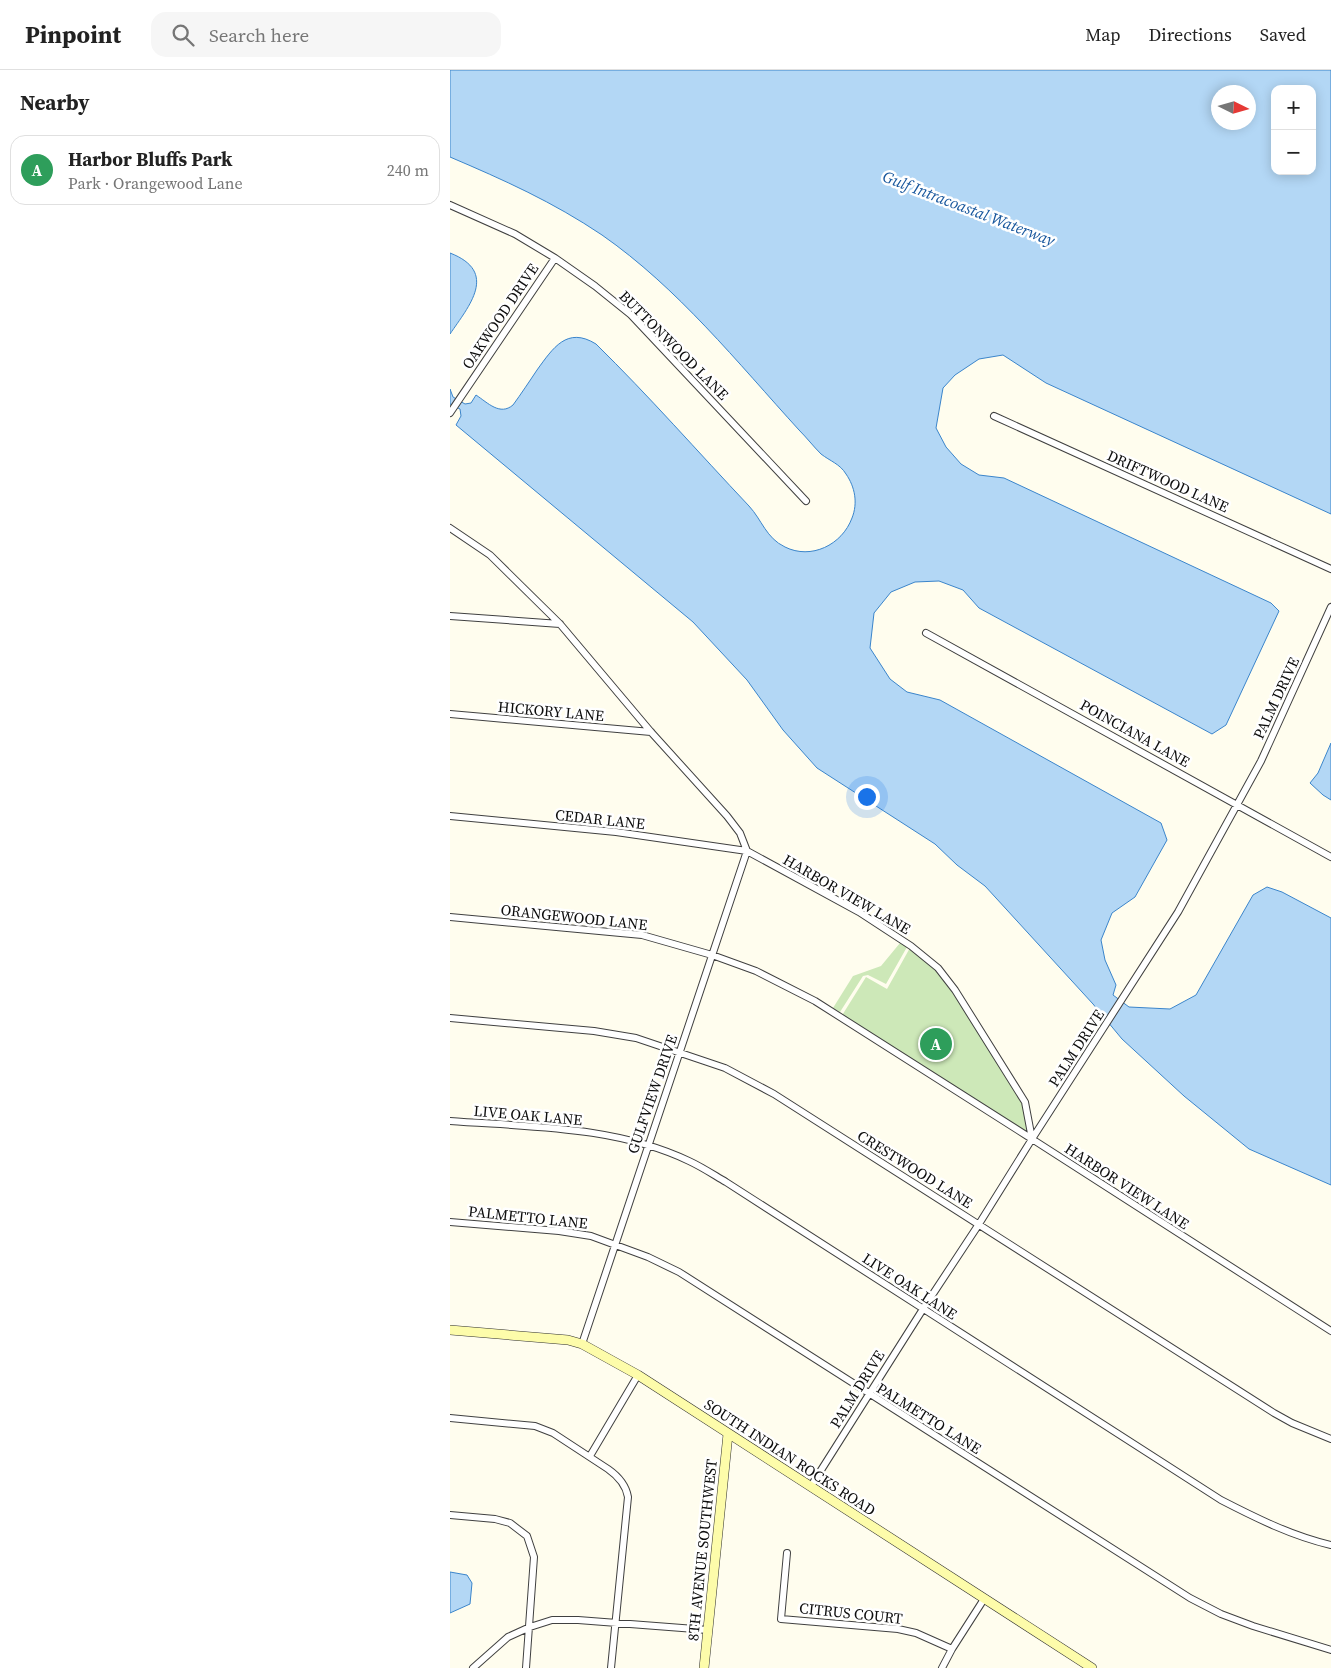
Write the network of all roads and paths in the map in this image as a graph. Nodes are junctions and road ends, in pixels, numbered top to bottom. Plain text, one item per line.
1 (450, 204) edge
2 (555, 258) junction
3 (450, 413) edge
4 (994, 416) dead end
5 (806, 501) dead end
6 (450, 528) edge
7 (1331, 570) edge
8 (1331, 607) edge
9 (450, 616) edge
10 (560, 624) junction
11 (926, 633) dead end
12 (450, 714) edge
13 (651, 732) junction
14 (1237, 804) junction
15 (450, 816) edge
16 (747, 851) junction
17 (1331, 857) edge
18 (450, 917) edge
19 (712, 955) junction
20 (450, 1018) edge
21 (680, 1052) junction
22 (450, 1121) edge
23 (1032, 1139) junction
24 (648, 1146) junction
25 (450, 1222) edge
26 (980, 1224) junction
27 (615, 1244) junction
28 (923, 1309) junction
29 (450, 1330) edge
30 (1331, 1331) edge
31 (582, 1344) junction
32 (638, 1375) junction
33 (868, 1394) junction
34 (450, 1418) edge
35 (728, 1434) junction
36 (1331, 1438) edge
37 (590, 1456) junction
38 (811, 1486) junction
39 (450, 1515) edge
40 (1331, 1545) edge
41 (787, 1552) dead end
42 (984, 1599) junction
43 (616, 1623) junction
44 (530, 1627) junction
45 (708, 1630) junction
46 (952, 1649) junction
47 (1331, 1650) edge
48 (473, 1668) edge
49 (526, 1668) edge
50 (612, 1668) edge
51 (704, 1668) edge
52 (942, 1668) edge
53 (1092, 1668) edge

1 - 2 street, BUTTONWOOD LANE
2 - 3 street, OAKWOOD DRIVE
2 - 5 street, BUTTONWOOD LANE
4 - 7 street, DRIFTWOOD LANE
6 - 10 street
8 - 14 street, PALM DRIVE
9 - 10 street
10 - 13 street
11 - 14 street, POINCIANA LANE
12 - 13 street, HICKORY LANE
13 - 16 street
14 - 17 street, POINCIANA LANE
14 - 23 street, PALM DRIVE
15 - 16 street, CEDAR LANE
16 - 19 street, GULFVIEW DRIVE
16 - 23 street, HARBOR VIEW LANE
18 - 19 street, ORANGEWOOD LANE
19 - 21 street, GULFVIEW DRIVE
19 - 23 street, ORANGEWOOD LANE
20 - 21 street, CRESTWOOD LANE
21 - 24 street, GULFVIEW DRIVE
21 - 26 street, CRESTWOOD LANE
22 - 24 street, LIVE OAK LANE
23 - 26 street, PALM DRIVE
23 - 30 street, HARBOR VIEW LANE
24 - 27 street, GULFVIEW DRIVE
24 - 28 street, LIVE OAK LANE
25 - 27 street, PALMETTO LANE
26 - 28 street, PALM DRIVE
26 - 36 street, CRESTWOOD LANE
27 - 31 street, GULFVIEW DRIVE
27 - 33 street, PALMETTO LANE
28 - 33 street, PALM DRIVE
28 - 40 street, LIVE OAK LANE
29 - 31 street, SOUTH INDIAN ROCKS ROAD
31 - 32 street, SOUTH INDIAN ROCKS ROAD
32 - 35 street, SOUTH INDIAN ROCKS ROAD
32 - 37 street
33 - 38 street, PALM DRIVE
33 - 47 street, PALMETTO LANE
34 - 37 street
35 - 38 street, SOUTH INDIAN ROCKS ROAD
35 - 45 street, 8TH AVENUE SOUTHWEST
37 - 43 street
38 - 42 street, SOUTH INDIAN ROCKS ROAD
39 - 44 street
41 - 46 street, CITRUS COURT
42 - 46 street
42 - 53 street, SOUTH INDIAN ROCKS ROAD
43 - 44 street
43 - 45 street
43 - 50 street
44 - 48 street
44 - 49 street
45 - 51 street, 8TH AVENUE SOUTHWEST
46 - 52 street

